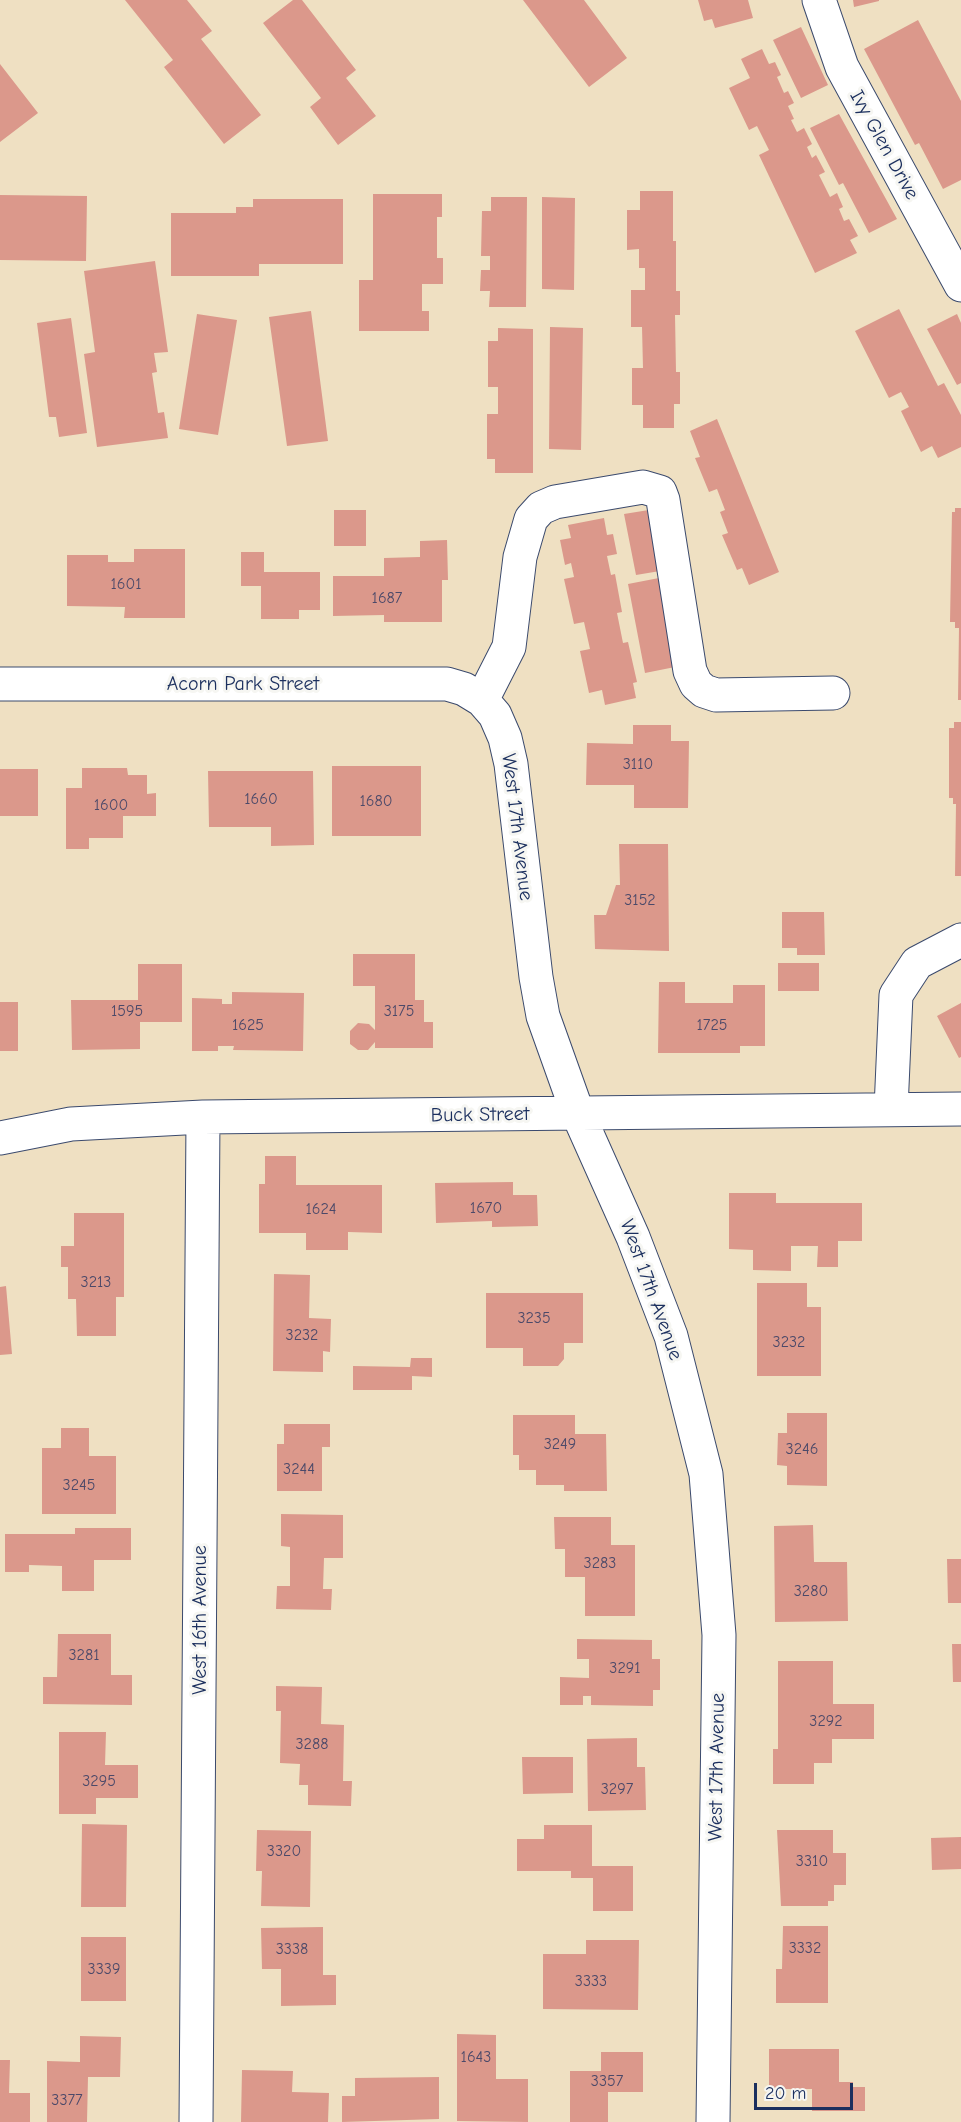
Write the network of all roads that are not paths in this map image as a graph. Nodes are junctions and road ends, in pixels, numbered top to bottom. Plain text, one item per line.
1 (819, 0) edge
2 (961, 285) edge
3 (0, 684) edge
4 (833, 693) dead end
5 (483, 700) junction
6 (961, 940) edge
7 (891, 1109) junction
8 (961, 1109) edge
9 (578, 1114) junction
10 (203, 1117) junction
11 (0, 1138) edge
12 (196, 2122) edge
13 (713, 2122) edge

1 - 2 street, Ivy Glen Drive
3 - 5 street, Acorn Park Street
4 - 5 street
5 - 9 street, West 17th Avenue
6 - 7 street
7 - 8 street, Buck Street
7 - 9 street, Buck Street
9 - 10 street, Buck Street
9 - 13 street, West 17th Avenue
10 - 11 street, Buck Street
10 - 12 street, West 16th Avenue

